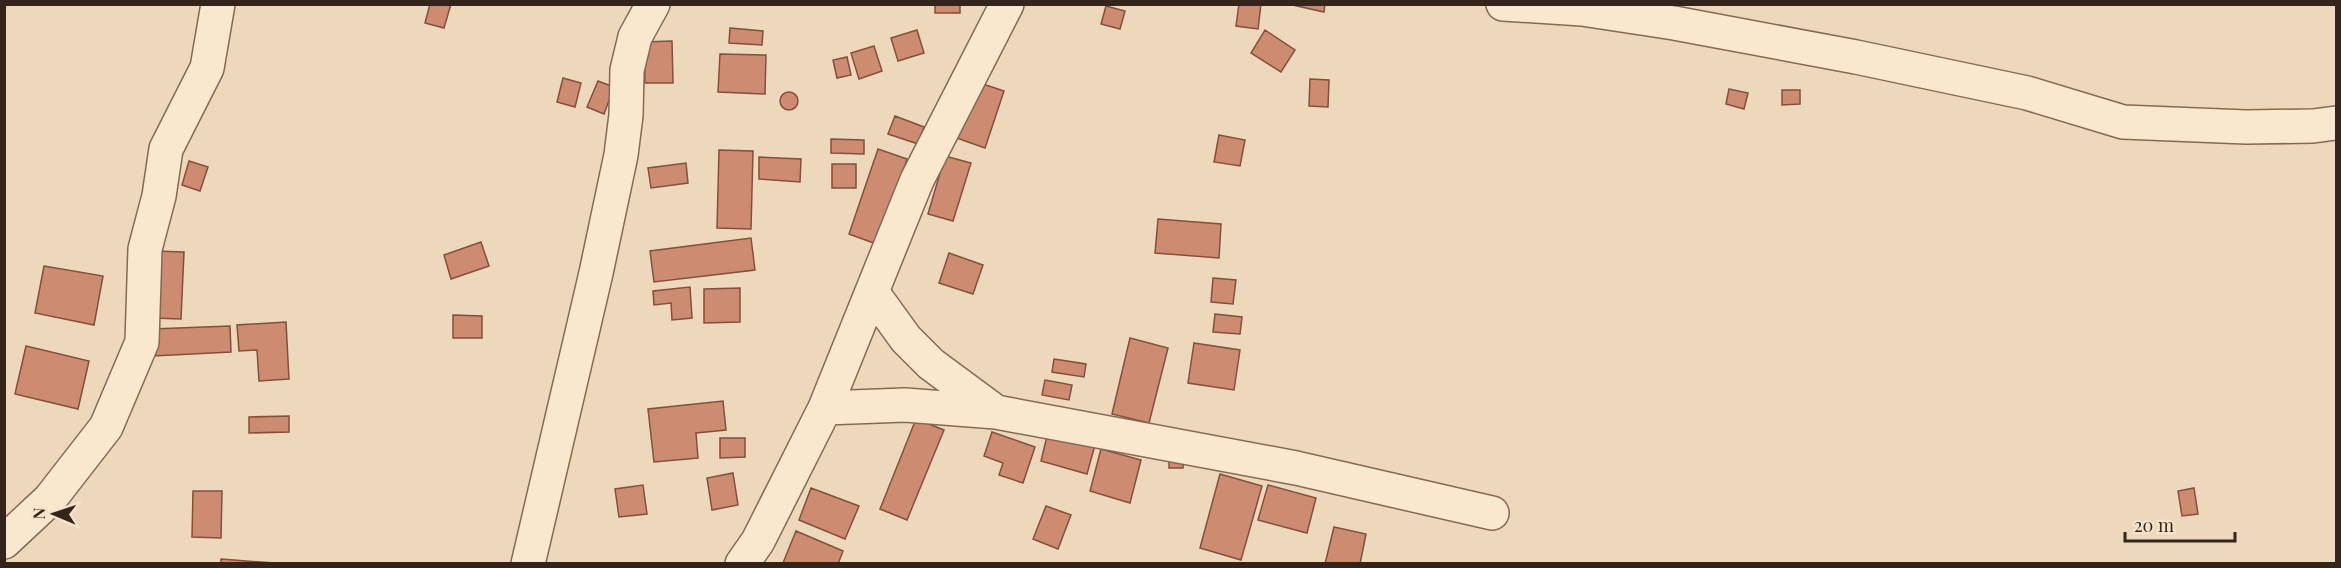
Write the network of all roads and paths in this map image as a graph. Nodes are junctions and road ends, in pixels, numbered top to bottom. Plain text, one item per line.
1 (218, 4) edge
2 (653, 4) edge
3 (1007, 4) edge
4 (1503, 4) edge
5 (2337, 123) edge
6 (872, 292) junction
7 (825, 408) junction
8 (996, 412) junction
9 (1492, 513) dead end
10 (4, 542) edge
11 (528, 564) edge
12 (742, 564) edge

1 - 10 street
2 - 11 street
3 - 6 street
4 - 5 street
6 - 7 street
6 - 8 street
7 - 8 street
7 - 12 street
8 - 9 street

